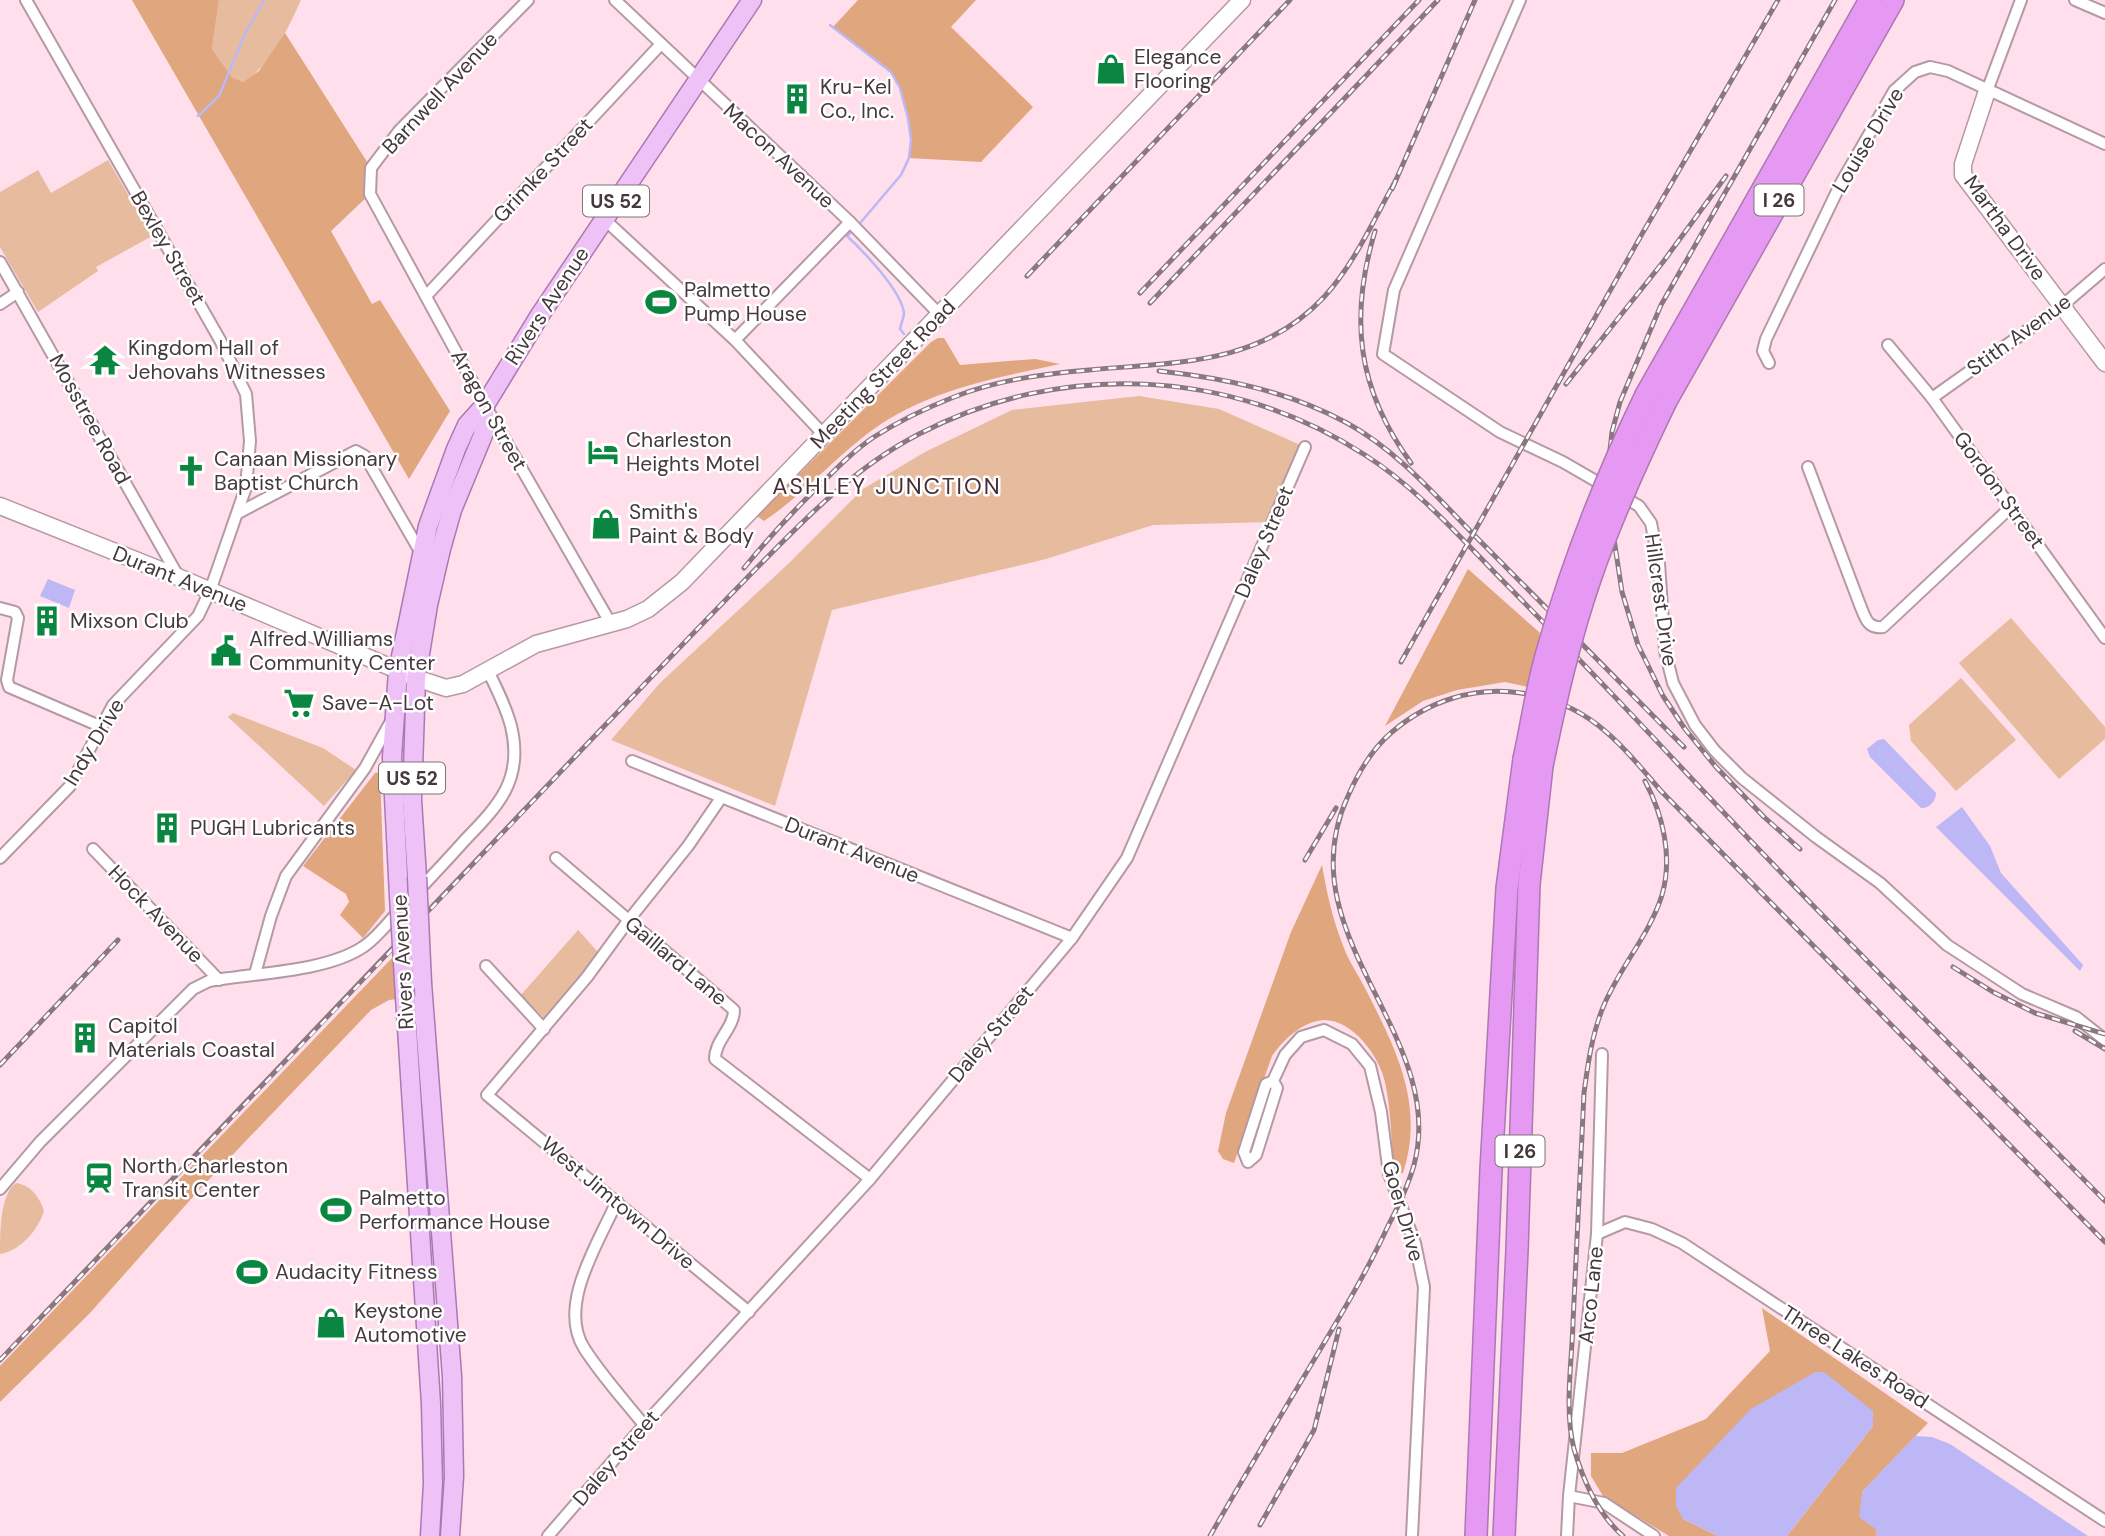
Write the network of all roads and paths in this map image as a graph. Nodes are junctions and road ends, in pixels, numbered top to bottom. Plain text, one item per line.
1 (26, 0) edge
2 (528, 0) edge
3 (615, 0) edge
4 (752, 0) edge
5 (1520, 0) edge
6 (1870, 0) edge
7 (1894, 0) edge
8 (2021, 0) edge
9 (2075, 0) edge
10 (1235, 2) edge
11 (2105, 13) edge
12 (661, 44) junction
13 (697, 79) junction
14 (1987, 91) junction
15 (2105, 144) edge
16 (370, 194) joint
17 (603, 218) junction
18 (850, 222) junction
19 (0, 262) edge
20 (2105, 269) edge
21 (18, 292) junction
22 (426, 296) junction
23 (0, 304) edge
24 (2063, 304) junction
25 (940, 315) junction
26 (735, 340) junction
27 (1888, 345) dead end
28 (1769, 363) dead end
29 (2105, 363) edge
30 (1656, 398) junction
31 (1932, 398) junction
32 (485, 405) junction
33 (824, 435) junction
34 (1305, 447) dead end
35 (1808, 467) dead end
36 (0, 506) edge
37 (2011, 507) junction
38 (238, 513) junction
39 (422, 556) junction
40 (178, 577) junction
41 (210, 591) junction
42 (0, 608) edge
43 (611, 624) junction
44 (2105, 638) edge
45 (398, 671) junction
46 (488, 671) junction
47 (416, 678) junction
48 (393, 718) junction
49 (102, 727) junction
50 (632, 761) dead end
51 (1533, 762) junction
52 (722, 797) junction
53 (93, 849) dead end
54 (0, 858) edge
55 (555, 858) dead end
56 (628, 921) junction
57 (1072, 938) junction
58 (486, 966) dead end
59 (255, 974) junction
60 (219, 979) junction
61 (544, 1029) junction
62 (2105, 1040) edge
63 (1602, 1054) dead end
64 (1273, 1081) junction
65 (870, 1179) junction
66 (0, 1189) edge
67 (617, 1201) junction
68 (1597, 1234) junction
69 (749, 1312) junction
70 (644, 1425) junction
71 (1569, 1496) junction
72 (2105, 1521) edge
73 (430, 1536) edge
74 (450, 1536) edge
75 (548, 1536) edge
76 (1412, 1536) edge
77 (1475, 1536) edge
78 (1504, 1536) edge
79 (1567, 1536) edge
80 (1654, 1536) edge

1 - 38 street, Bexley Street
2 - 16 street, Barnwell Avenue
3 - 12 street, Macon Avenue
4 - 13 main road, Rivers Avenue / US 52
5 - 62 street, Hillcrest Drive
6 - 30 highway, I 26
7 - 30 highway, I 26
8 - 14 street, Martha Drive
9 - 11 street
10 - 25 street, Meeting Street Road
12 - 13 street, Macon Avenue
12 - 22 street, Grimke Street
13 - 17 main road, Rivers Avenue / US 52
13 - 18 street, Macon Avenue
14 - 15 street, Louise Drive
14 - 24 street, Martha Drive
14 - 28 street, Louise Drive
16 - 22 street, Aragon Street
17 - 26 street
17 - 32 main road, Rivers Avenue / US 52
18 - 25 street, Macon Avenue
18 - 26 street
19 - 21 street, Mosstree Road
20 - 24 street, Stith Avenue
21 - 23 street
21 - 40 street, Mosstree Road
22 - 32 street, Aragon Street
24 - 29 street, Martha Drive
24 - 31 street, Stith Avenue
25 - 33 street, Meeting Street Road
26 - 33 street
27 - 31 street, Gordon Street
30 - 51 highway, I 26, bridge
31 - 37 street, Gordon Street
32 - 39 main road, Rivers Avenue / US 52
32 - 43 street, Aragon Street
32 - 47 main road, Rivers Avenue / US 52
33 - 43 street, Meeting Street Road
34 - 57 street, Daley Street
35 - 37 street
36 - 40 street, Durant Avenue
37 - 44 street, Gordon Street
38 - 39 street
38 - 41 street, Bexley Street
39 - 45 main road, Rivers Avenue / US 52
40 - 41 street, Durant Avenue
41 - 45 street, Durant Avenue
41 - 49 street, Indy Drive
42 - 49 street
43 - 46 street, Meeting Street Road
45 - 47 street, Meeting Street Road
45 - 48 main road, Rivers Avenue / US 52
46 - 47 street, Meeting Street Road
46 - 59 street
47 - 74 main road, Rivers Avenue / US 52, bridge
48 - 59 street
48 - 73 main road, Rivers Avenue / US 52, bridge
49 - 54 street, Indy Drive
50 - 52 street, Durant Avenue
51 - 77 highway, I 26
51 - 78 highway, I 26
52 - 56 street
52 - 57 street, Durant Avenue
53 - 60 street, Hock Avenue
55 - 56 street, Gaillard Lane
56 - 61 street
56 - 65 street, Gaillard Lane
57 - 65 street, Daley Street
58 - 61 street
59 - 60 street
60 - 66 street
61 - 67 street, West Jimtown Drive
63 - 68 street, Arco Lane
64 - 64 street, Goer Drive
64 - 76 street, Goer Drive
65 - 69 street, Daley Street
67 - 69 street, West Jimtown Drive
67 - 70 street
68 - 71 street, Arco Lane
68 - 72 street, Three Lakes Road
69 - 70 street, Daley Street
70 - 75 street, Daley Street
71 - 79 street, Arco Lane
71 - 80 street

